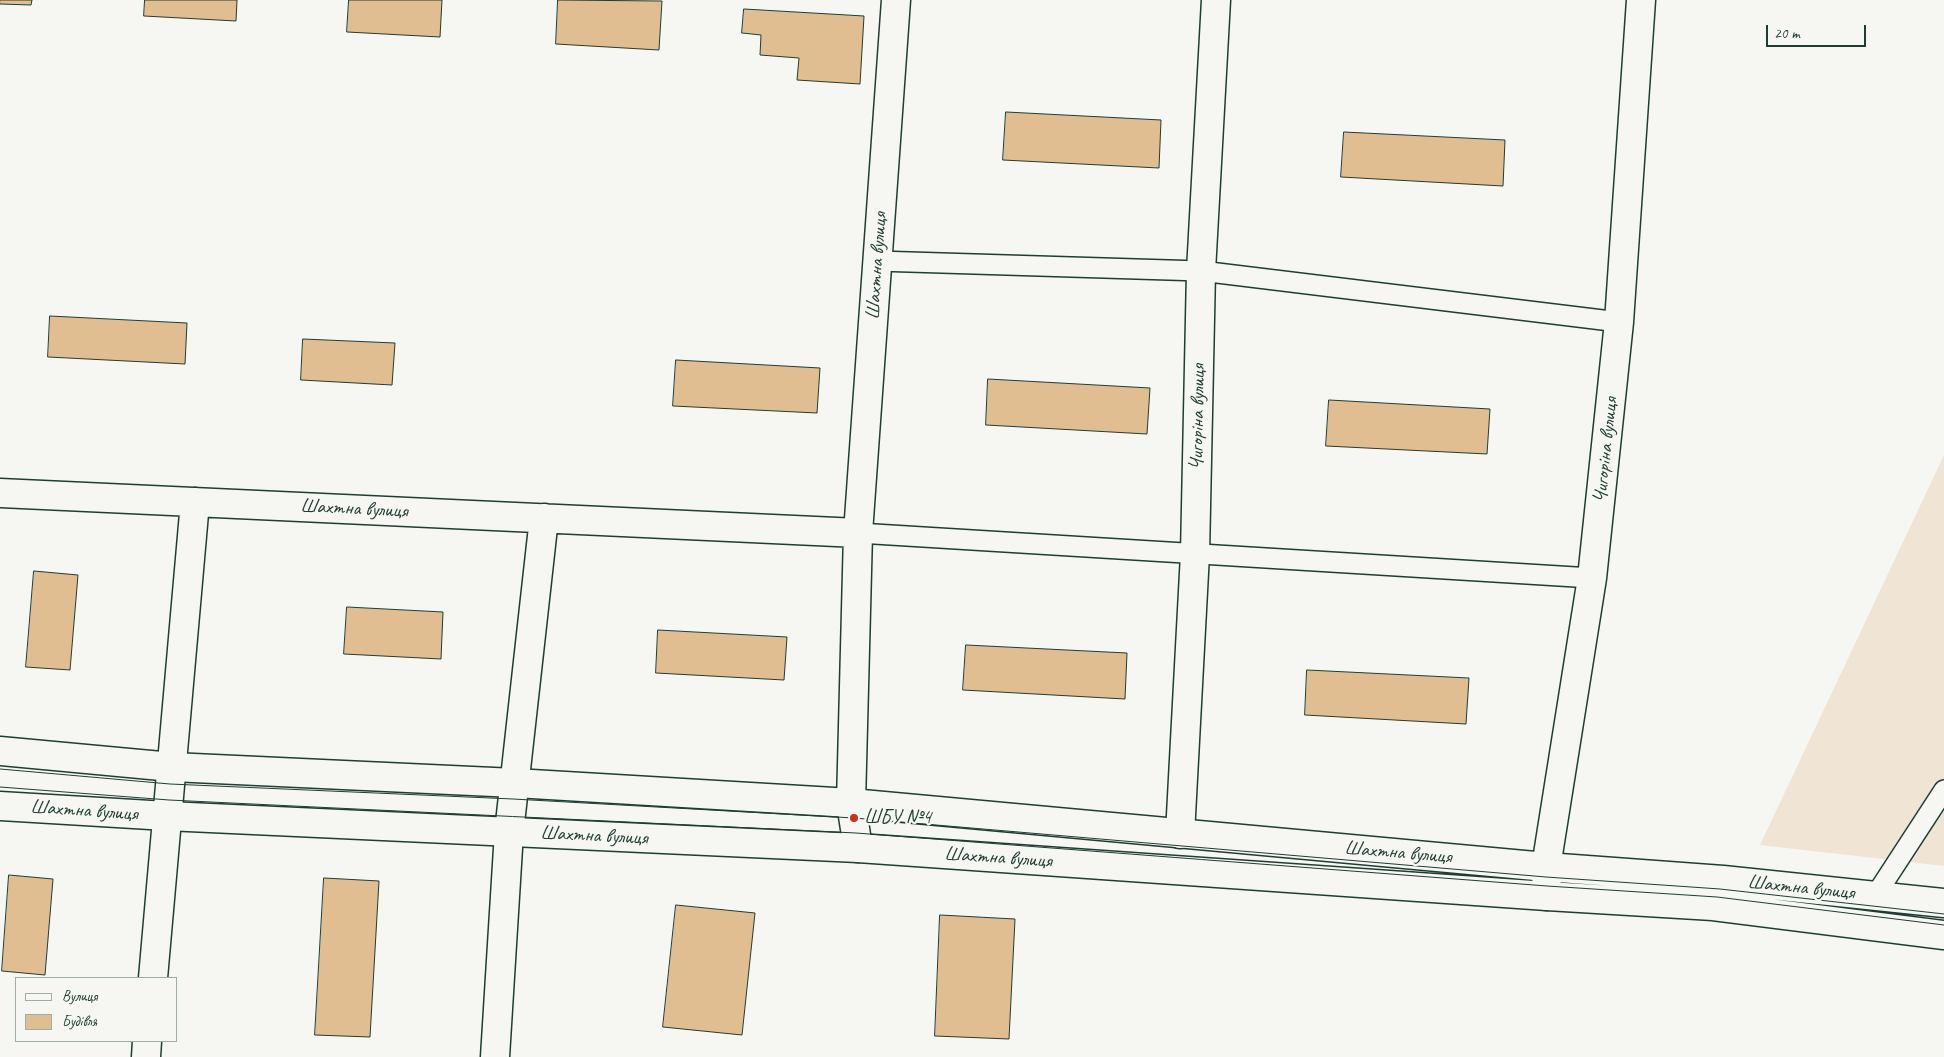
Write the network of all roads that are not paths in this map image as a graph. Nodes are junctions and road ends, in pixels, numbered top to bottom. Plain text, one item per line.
1 (896, 0) edge
2 (1216, 0) edge
3 (1640, 0) edge
4 (877, 261) junction
5 (1201, 271) junction
6 (1620, 322) junction
7 (0, 493) edge
8 (195, 502) junction
9 (544, 518) junction
10 (858, 533) junction
11 (1195, 554) junction
12 (1592, 578) junction
13 (0, 751) edge
14 (172, 767) junction
15 (515, 783) junction
16 (1944, 790) edge
17 (852, 803) junction
18 (0, 806) edge
19 (167, 816) junction
20 (509, 832) junction
21 (1180, 834) junction
22 (858, 848) junction
23 (1546, 867) junction
24 (1547, 896) junction
25 (1875, 896) junction
26 (1944, 903) edge
27 (1944, 935) edge
28 (153, 977) edge
29 (147, 1042) edge
30 (146, 1057) edge
31 (495, 1057) edge

1 - 4 street, Шахтна вулиця
2 - 5 street, Чигоріна вулиця
3 - 6 street, Чигоріна вулиця
4 - 5 lane
4 - 10 street, Шахтна вулиця
5 - 6 lane
5 - 11 street, Чигоріна вулиця
6 - 12 street, Чигоріна вулиця
7 - 8 street, Шахтна вулиця
8 - 9 street, Шахтна вулиця
8 - 14 street, Шахтна вулиця
9 - 10 street, Шахтна вулиця
9 - 15 street
10 - 11 lane
10 - 17 street, Шахтна вулиця
11 - 12 lane
11 - 21 street, Чигоріна вулиця
12 - 23 street, Чигоріна вулиця
13 - 14 street, Шахтна вулиця
14 - 15 street, Шахтна вулиця
14 - 19 street, Шахтна вулиця
15 - 17 street, Шахтна вулиця
15 - 20 street
16 - 25 lane
17 - 21 street, Шахтна вулиця
17 - 22 street, Шахтна вулиця
18 - 19 street, Шахтна вулиця
19 - 20 street, Шахтна вулиця
19 - 28 street, Шахтна вулиця
20 - 22 street, Шахтна вулиця
20 - 31 street
21 - 23 street, Шахтна вулиця
22 - 24 street, Шахтна вулиця
23 - 24 street, Чигоріна вулиця
23 - 25 street, Шахтна вулиця
24 - 27 street, Шахтна вулиця
25 - 26 street, Шахтна вулиця
29 - 30 street

